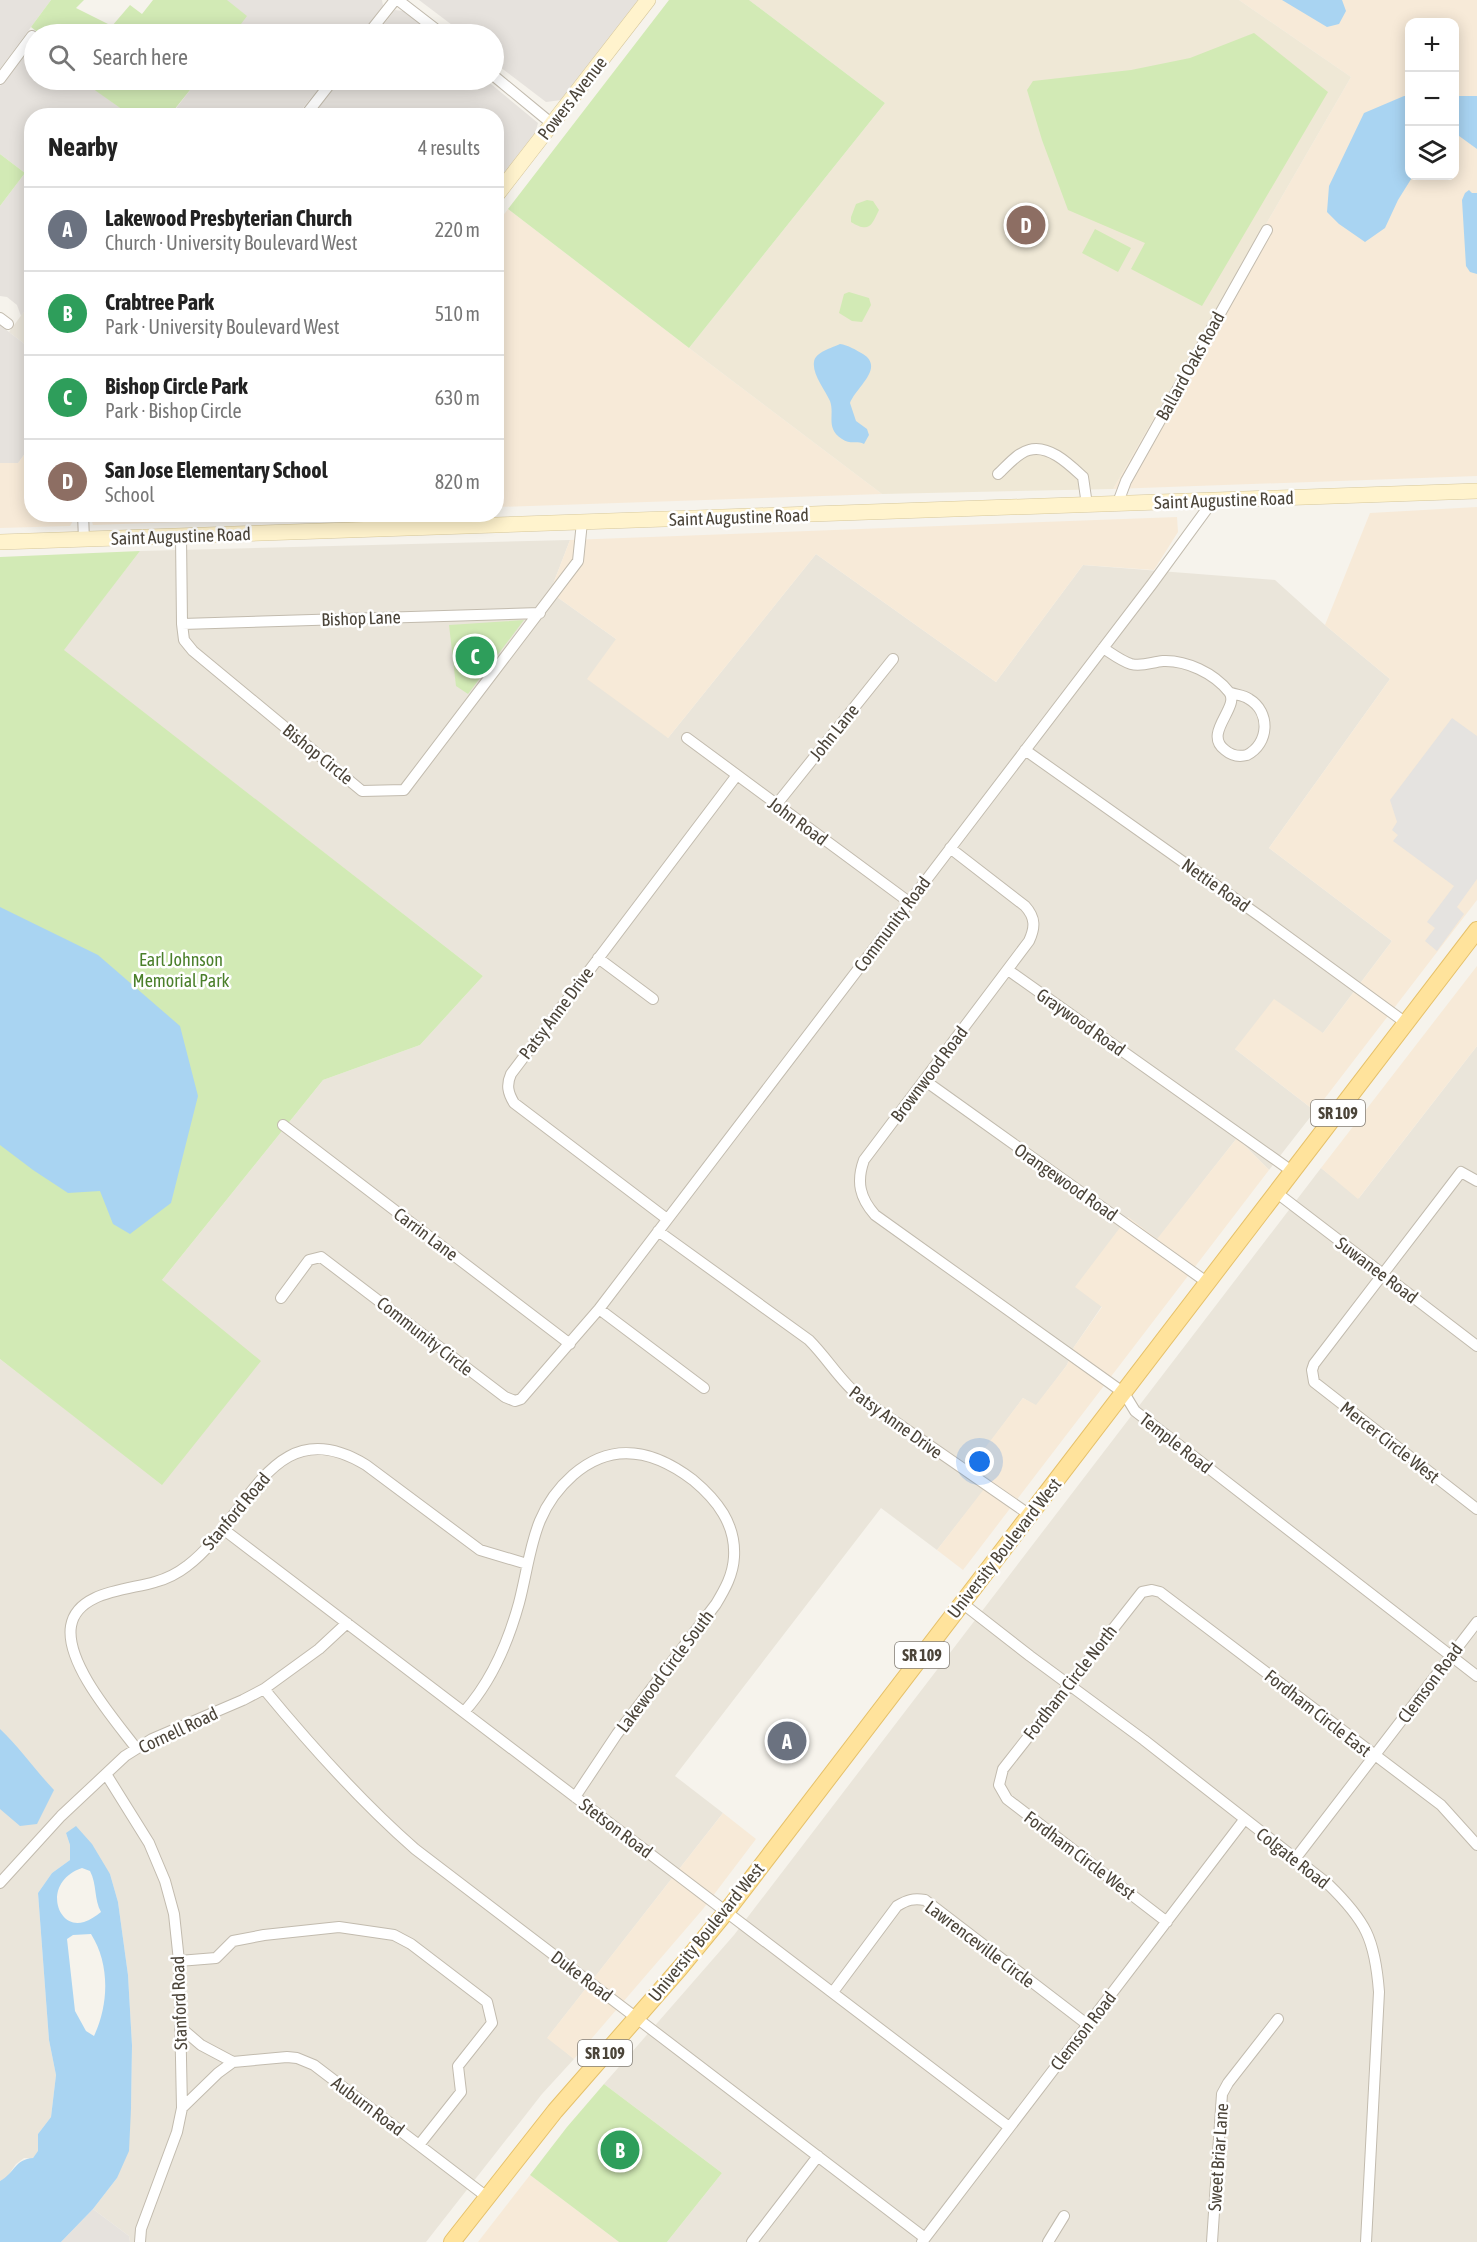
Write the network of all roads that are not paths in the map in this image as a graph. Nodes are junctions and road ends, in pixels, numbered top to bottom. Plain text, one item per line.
1 (397, 0) edge
2 (648, 0) edge
3 (377, 24) edge
4 (429, 24) edge
5 (24, 47) edge
6 (0, 79) edge
7 (504, 84) edge
8 (325, 90) edge
9 (311, 108) edge
10 (551, 123) junction
11 (504, 185) edge
12 (1267, 230) dead end
13 (998, 474) dead end
14 (1477, 491) edge
15 (1212, 502) junction
16 (1087, 505) junction
17 (1116, 505) junction
18 (83, 522) edge
19 (369, 522) edge
20 (582, 522) junction
21 (180, 536) junction
22 (84, 540) junction
23 (0, 542) edge
24 (540, 613) junction
25 (182, 624) junction
26 (1102, 648) junction
27 (893, 659) dead end
28 (1231, 693) junction
29 (687, 738) dead end
30 (1025, 750) junction
31 (737, 775) junction
32 (776, 805) junction
33 (950, 848) junction
34 (909, 902) junction
35 (1477, 931) edge
36 (598, 958) junction
37 (1008, 970) junction
38 (653, 999) dead end
39 (1406, 1023) junction
40 (924, 1080) junction
41 (283, 1125) dead end
42 (1293, 1172) junction
43 (1477, 1181) edge
44 (859, 1182) joint
45 (1276, 1193) junction
46 (667, 1220) junction
47 (658, 1231) junction
48 (1383, 1274) junction
49 (1208, 1283) junction
50 (281, 1298) dead end
51 (599, 1309) junction
52 (570, 1344) junction
53 (1477, 1346) edge
54 (704, 1388) dead end
55 (1124, 1393) junction
56 (1477, 1509) edge
57 (1030, 1515) junction
58 (223, 1529) junction
59 (527, 1564) junction
60 (1152, 1590) joint
61 (962, 1602) junction
62 (1477, 1622) edge
63 (347, 1623) junction
64 (1451, 1655) junction
65 (1477, 1676) edge
66 (1068, 1684) junction
67 (264, 1689) junction
68 (464, 1712) junction
69 (135, 1748) junction
70 (1375, 1757) junction
71 (106, 1774) junction
72 (999, 1785) joint
73 (575, 1797) junction
74 (1244, 1820) junction
75 (1477, 1845) edge
76 (1295, 1859) junction
77 (0, 1883) edge
78 (726, 1912) junction
79 (1167, 1922) junction
80 (179, 1961) junction
81 (833, 1992) junction
82 (636, 2017) junction
83 (1278, 2019) dead end
84 (1088, 2025) junction
85 (180, 2027) junction
86 (233, 2062) junction
87 (182, 2108) junction
88 (1009, 2127) junction
89 (419, 2145) junction
90 (818, 2156) junction
91 (487, 2197) junction
92 (1064, 2216) dead end
93 (923, 2240) edge
94 (140, 2242) edge
95 (452, 2242) edge
96 (752, 2242) edge
97 (1048, 2242) edge
98 (1212, 2242) edge
99 (1366, 2242) edge

1 - 3 street
1 - 4 street
2 - 10 main road, Powers Avenue
5 - 6 street
7 - 10 street
8 - 9 street
10 - 11 main road, Powers Avenue
12 - 17 street, Ballard Oaks Road
13 - 16 street
14 - 15 main road, Saint Augustine Road
15 - 17 main road, Saint Augustine Road
15 - 26 street, Community Road
16 - 17 main road, Saint Augustine Road
16 - 20 main road, Saint Augustine Road
18 - 22 street
19 - 20 main road, Saint Augustine Road
19 - 21 main road, Saint Augustine Road
20 - 24 street, Bishop Circle
21 - 22 main road, Saint Augustine Road
21 - 25 street, Bishop Circle
22 - 23 main road, Saint Augustine Road
24 - 25 street, Bishop Lane
24 - 25 street, Bishop Circle
26 - 28 street
26 - 30 street, Community Road
27 - 32 street, John Lane
28 - 28 street
29 - 31 street, John Road
30 - 33 street, Community Road
30 - 39 street, Nettie Road
31 - 32 street, John Road
31 - 36 street, Patsy Anne Drive
32 - 34 street, John Road
33 - 34 street, Community Road
33 - 37 street
34 - 46 street, Community Road
35 - 39 main road, University Boulevard West / SR 109
36 - 38 street
36 - 46 street, Patsy Anne Drive
37 - 40 street, Brownwood Road
37 - 42 street, Graywood Road
39 - 42 main road, University Boulevard West / SR 109
40 - 44 street, Brownwood Road
40 - 49 street, Orangewood Road
41 - 52 street, Carrin Lane
42 - 45 main road, University Boulevard West / SR 109
43 - 48 street
44 - 55 street, Temple Road
45 - 48 street, Suwanee Road
45 - 49 main road, University Boulevard West / SR 109
46 - 47 street, Community Road
47 - 51 street, Community Road
47 - 57 street, Patsy Anne Drive
48 - 53 street, Suwanee Road
48 - 56 street, Mercer Circle West
49 - 55 main road, University Boulevard West / SR 109
50 - 52 street, Community Circle
51 - 52 street, Community Road
51 - 54 street
55 - 57 main road, University Boulevard West / SR 109
55 - 64 street, Temple Road
57 - 61 main road, University Boulevard West / SR 109
58 - 59 street, Stanford Road
58 - 63 street, Stetson Road
58 - 69 street, Stanford Road
59 - 68 street
59 - 73 street, Lakewood Circle South
60 - 66 street, Fordham Circle North
60 - 70 street, Fordham Circle East
61 - 66 street, Colgate Road
61 - 78 main road, University Boulevard West / SR 109
62 - 64 street, Clemson Road
63 - 67 street, Cornell Road
63 - 68 street, Stetson Road
64 - 65 street, Temple Road
64 - 70 street, Clemson Road
66 - 72 street, Fordham Circle North
66 - 74 street, Colgate Road
67 - 69 street, Cornell Road
67 - 82 street, Duke Road
68 - 73 street, Stetson Road
69 - 71 street, Cornell Road
70 - 75 street, Fordham Circle East
70 - 76 street, Clemson Road
71 - 77 street, Cornell Road
71 - 80 street, Stanford Road
72 - 79 street, Fordham Circle West
73 - 78 street, Stetson Road
74 - 76 street, Colgate Road
74 - 79 street, Clemson Road
76 - 99 street, Colgate Road
78 - 81 street, Stetson Road
78 - 82 main road, University Boulevard West / SR 109
79 - 84 street, Clemson Road
80 - 85 street, Stanford Road
80 - 89 street
81 - 84 street, Lawrenceville Circle
81 - 88 street, Stetson Road
82 - 90 street, Duke Road
82 - 91 main road, University Boulevard West / SR 109
83 - 98 street, Sweet Briar Lane
84 - 88 street, Clemson Road
85 - 86 street
85 - 87 street, Stanford Road
86 - 87 street
86 - 89 street, Auburn Road
87 - 94 street, Stanford Road
88 - 93 street, Clemson Road
89 - 91 street, Auburn Road
90 - 93 street, Duke Road
90 - 96 street
91 - 95 main road, University Boulevard West / SR 109
92 - 97 street

